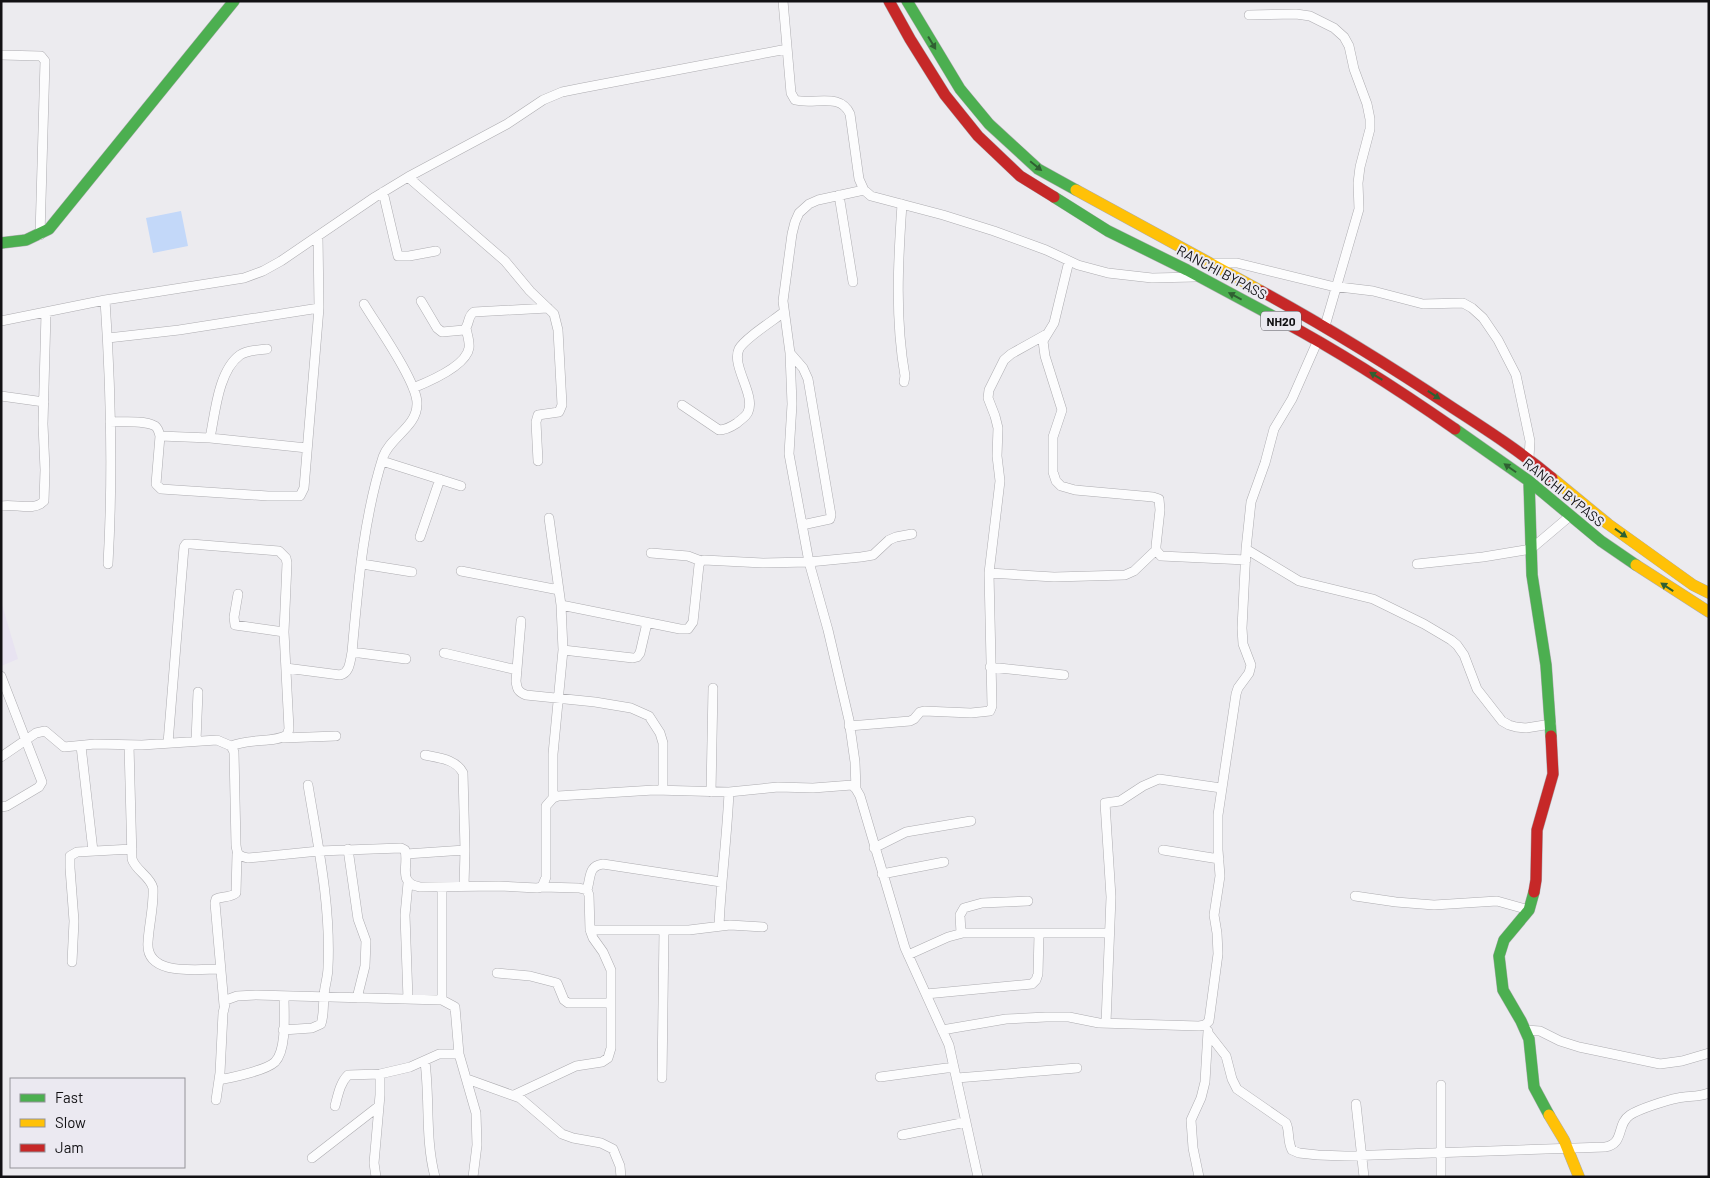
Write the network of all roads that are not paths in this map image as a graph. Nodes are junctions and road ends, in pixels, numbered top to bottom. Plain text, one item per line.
1 (234, 1) edge
2 (784, 1) edge
3 (889, 1) edge
4 (907, 1) edge
5 (1249, 15) dead end
6 (787, 49) junction
7 (1, 55) edge
8 (408, 177) junction
9 (864, 190) junction
10 (383, 192) junction
11 (839, 195) junction
12 (902, 204) junction
13 (40, 235) junction
14 (318, 236) junction
15 (1, 243) edge
16 (436, 251) dead end
17 (1069, 261) junction
18 (1210, 262) junction
19 (1200, 277) junction
20 (853, 282) dead end
21 (1336, 287) junction
22 (105, 300) junction
23 (421, 301) dead end
24 (364, 304) dead end
25 (319, 308) junction
26 (548, 308) junction
27 (784, 312) junction
28 (46, 313) junction
29 (1, 321) edge
30 (1325, 326) junction
31 (466, 328) junction
32 (1045, 335) junction
33 (108, 338) junction
34 (1318, 340) junction
35 (267, 349) dead end
36 (790, 353) junction
37 (904, 382) dead end
38 (413, 388) junction
39 (1, 396) edge
40 (44, 402) junction
41 (682, 405) dead end
42 (110, 422) junction
43 (160, 436) junction
44 (210, 438) junction
45 (307, 448) junction
46 (1529, 458) junction
47 (382, 461) junction
48 (538, 461) dead end
49 (440, 479) junction
50 (1529, 481) junction
51 (461, 486) dead end
52 (1, 506) edge
53 (1570, 516) junction
54 (549, 518) dead end
55 (802, 525) junction
56 (912, 534) dead end
57 (420, 536) dead end
58 (1246, 549) junction
59 (1531, 549) junction
60 (1156, 550) junction
61 (650, 552) dead end
62 (1246, 560) junction
63 (701, 561) junction
64 (809, 562) junction
65 (108, 564) dead end
66 (362, 564) junction
67 (1417, 564) dead end
68 (461, 571) dead end
69 (412, 572) dead end
70 (989, 573) junction
71 (559, 590) junction
72 (1709, 592) edge
73 (238, 594) dead end
74 (561, 605) junction
75 (1709, 612) edge
76 (521, 621) dead end
77 (647, 623) junction
78 (284, 632) junction
79 (563, 650) junction
80 (352, 652) junction
81 (444, 653) dead end
82 (406, 659) dead end
83 (286, 668) junction
84 (990, 668) junction
85 (517, 670) junction
86 (1064, 675) dead end
87 (1, 676) edge
88 (713, 688) dead end
89 (198, 692) dead end
90 (559, 698) junction
91 (1551, 724) junction
92 (849, 726) junction
93 (336, 736) dead end
94 (283, 738) junction
95 (27, 739) junction
96 (196, 741) junction
97 (168, 743) junction
98 (129, 745) junction
99 (81, 746) junction
100 (231, 746) junction
101 (425, 755) dead end
102 (1, 757) edge
103 (308, 785) dead end
104 (1221, 788) junction
105 (856, 789) junction
106 (663, 790) junction
107 (711, 792) junction
108 (729, 792) junction
109 (553, 798) junction
110 (1, 807) edge
111 (971, 821) dead end
112 (874, 848) junction
113 (348, 849) junction
114 (132, 850) junction
115 (465, 850) junction
116 (1163, 850) dead end
117 (93, 851) junction
118 (319, 851) junction
119 (238, 854) junction
120 (406, 854) junction
121 (1219, 859) junction
122 (944, 862) dead end
123 (882, 874) junction
124 (721, 882) junction
125 (408, 883) junction
126 (464, 886) junction
127 (442, 887) junction
128 (542, 887) junction
129 (586, 890) junction
130 (1356, 896) dead end
131 (1028, 901) dead end
132 (1529, 910) junction
133 (719, 926) junction
134 (763, 927) dead end
135 (590, 930) junction
136 (664, 930) junction
137 (961, 933) junction
138 (1109, 933) junction
139 (1039, 934) junction
140 (908, 954) junction
141 (72, 962) dead end
142 (221, 970) junction
143 (496, 973) dead end
144 (926, 994) junction
145 (284, 996) junction
146 (324, 996) junction
147 (356, 998) junction
148 (408, 999) junction
149 (442, 1000) junction
150 (611, 1004) junction
151 (224, 1005) junction
152 (1209, 1021) junction
153 (1106, 1023) junction
154 (283, 1030) junction
155 (942, 1030) junction
156 (1526, 1030) junction
157 (1208, 1033) junction
158 (1709, 1053) edge
159 (459, 1054) junction
160 (425, 1062) junction
161 (954, 1067) junction
162 (1076, 1068) dead end
163 (380, 1074) junction
164 (880, 1077) dead end
165 (662, 1078) dead end
166 (957, 1078) junction
167 (467, 1079) junction
168 (219, 1080) junction
169 (1441, 1085) dead end
170 (1709, 1093) edge
171 (514, 1095) junction
172 (216, 1100) dead end
173 (1356, 1104) dead end
174 (335, 1106) dead end
175 (380, 1106) junction
176 (966, 1122) junction
177 (902, 1135) dead end
178 (1567, 1148) junction
179 (1440, 1154) junction
180 (1362, 1156) junction
181 (312, 1158) dead end
182 (376, 1177) edge
183 (435, 1177) edge
184 (473, 1177) edge
185 (621, 1177) edge
186 (978, 1177) edge
187 (1199, 1177) edge
188 (1364, 1177) edge
189 (1441, 1177) edge
190 (1579, 1177) edge

1 - 13 main road
2 - 6 street
3 - 19 main road, RANCHI BYPASS / NH20
4 -> 18 main road, RANCHI BYPASS / NH20
5 - 21 street
6 - 8 street
6 - 9 street
7 - 13 street
8 - 10 street
8 - 26 street
9 - 11 street
9 - 12 street
10 - 14 street
10 - 16 street
11 - 20 street
11 - 27 street
12 - 17 street
12 - 37 street
13 - 15 main road
14 - 22 street
14 - 25 street
17 - 19 street
17 - 32 street
18 - 21 street
18 - 30 main road, RANCHI BYPASS / NH20
34 -> 19 main road, RANCHI BYPASS / NH20
21 - 30 street
21 - 46 street
22 - 28 street
22 - 33 street
23 - 31 street
24 - 38 street
25 - 33 street
25 - 45 street
26 - 31 street
26 - 48 street
27 - 36 street
27 - 41 street
28 - 29 street
28 - 40 street
30 -> 46 main road, RANCHI BYPASS / NH20
31 - 38 street
32 - 60 street
32 - 70 street
33 - 42 street
50 -> 34 main road, RANCHI BYPASS / NH20
34 - 58 street
35 - 44 street
36 - 55 street
36 - 55 street
38 - 47 street
39 - 40 street
40 - 52 street
42 - 43 street
42 - 65 street
43 - 44 street
43 - 45 street
44 - 45 street
46 -> 72 main road, RANCHI BYPASS / NH20
47 - 49 street
47 - 66 street
49 - 51 street
49 - 57 street
50 - 53 main road, RANCHI BYPASS / NH20
50 - 59 main road
53 - 59 street
75 -> 53 main road, RANCHI BYPASS / NH20
54 - 71 street
55 - 64 street
56 - 64 street
58 - 62 street
58 - 91 street
59 - 67 street
59 - 91 main road
60 - 62 street
60 - 70 street
61 - 63 street
62 - 104 street
63 - 64 street
63 - 77 street
64 - 92 street
66 - 69 street
66 - 80 street
68 - 71 street
70 - 84 street
71 - 74 street
73 - 78 street
74 - 77 street
74 - 79 street
76 - 85 street
77 - 79 street
78 - 83 street
78 - 97 street
79 - 90 street
80 - 82 street
80 - 83 street
81 - 85 street
83 - 94 street
84 - 86 street
84 - 92 street
85 - 90 street
87 - 95 street
88 - 107 street
89 - 96 street
90 - 106 street
90 - 109 street
91 - 132 main road
92 - 105 street
93 - 94 street
94 - 100 street
95 - 99 street
95 - 102 street
95 - 110 street
96 - 97 street
96 - 100 street
97 - 98 street
98 - 99 street
98 - 114 street
99 - 117 street
100 - 119 street
101 - 115 street
103 - 118 street
104 - 121 street
104 - 138 street
105 - 108 street
105 - 112 street
106 - 107 street
106 - 109 street
107 - 108 street
108 - 124 street
109 - 128 street
111 - 112 street
112 - 123 street
113 - 118 street
113 - 120 street
113 - 147 street
114 - 117 street
114 - 142 street
115 - 120 street
115 - 126 street
116 - 121 street
117 - 141 street
118 - 119 street
118 - 146 street
119 - 142 street
120 - 125 street
121 - 152 street
122 - 123 street
123 - 140 street
124 - 129 street
124 - 133 street
125 - 127 street
125 - 148 street
126 - 127 street
126 - 128 street
127 - 149 street
128 - 129 street
129 - 135 street
130 - 132 street
131 - 137 street
132 - 156 main road
133 - 134 street
133 - 136 street
135 - 136 street
135 - 150 street
136 - 165 street
137 - 139 street
137 - 140 street
138 - 139 street
138 - 153 street
139 - 144 street
140 - 144 street
142 - 151 street
143 - 150 street
144 - 155 street
145 - 146 street
145 - 151 street
145 - 154 street
146 - 147 street
146 - 154 street
147 - 148 street
148 - 149 street
149 - 159 street
150 - 171 street
151 - 168 street
152 - 153 street
152 - 157 street
153 - 155 street
154 - 168 street
155 - 161 street
156 - 158 street
156 - 178 main road
157 - 180 street
157 - 187 street
159 - 160 street
159 - 167 street
160 - 163 street
160 - 183 street
161 - 164 street
161 - 166 street
162 - 166 street
163 - 174 street
163 - 175 street
166 - 176 street
167 - 171 street
167 - 184 street
168 - 172 street
169 - 179 street
170 - 178 street
171 - 185 street
173 - 180 street
175 - 181 street
175 - 182 street
176 - 177 street
176 - 186 street
178 - 179 street
178 - 190 main road
179 - 180 street
179 - 189 street
180 - 188 street

